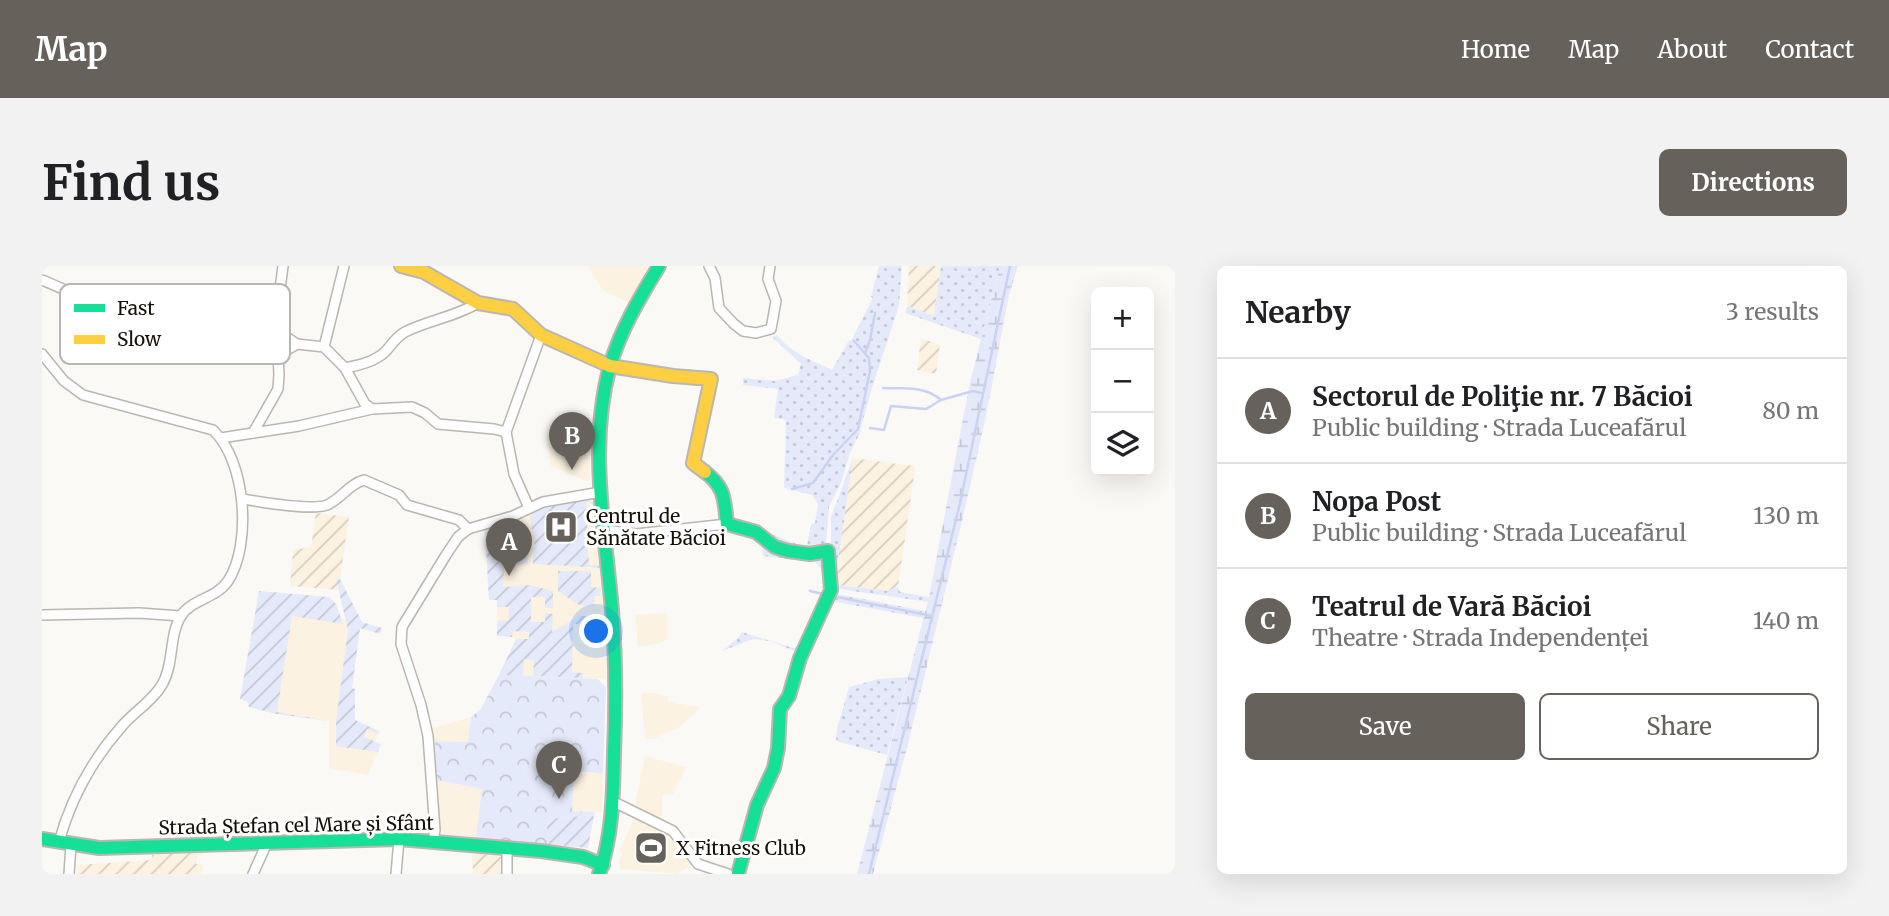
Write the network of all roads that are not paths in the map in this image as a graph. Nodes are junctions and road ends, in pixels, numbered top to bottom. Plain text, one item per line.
1 (283, 266) edge
2 (344, 266) edge
3 (401, 266) edge
4 (659, 266) edge
5 (709, 266) edge
6 (770, 266) edge
7 (42, 280) edge
8 (281, 284) edge
9 (60, 287) edge
10 (478, 303) junction
11 (541, 335) junction
12 (290, 339) edge
13 (297, 344) junction
14 (290, 348) edge
15 (324, 348) junction
16 (42, 354) edge
17 (278, 364) edge
18 (610, 366) junction
19 (345, 368) junction
20 (372, 409) junction
21 (506, 432) junction
22 (253, 433) junction
23 (243, 436) junction
24 (221, 438) junction
25 (229, 455) junction
26 (601, 492) junction
27 (243, 499) junction
28 (529, 508) junction
29 (727, 524) junction
30 (468, 529) junction
31 (605, 530) junction
32 (42, 615) edge
33 (181, 616) junction
34 (611, 801) junction
35 (42, 839) edge
36 (399, 839) junction
37 (433, 841) junction
38 (267, 842) junction
39 (65, 843) junction
40 (507, 848) junction
41 (601, 869) edge
42 (69, 874) edge
43 (253, 874) edge
44 (396, 874) edge
45 (507, 874) edge
46 (728, 874) edge
47 (738, 874) edge

1 - 8 street
2 - 15 street
3 - 10 main road
4 - 18 main road
5 - 6 street
7 - 9 street
10 - 11 main road
10 - 19 street
11 - 18 main road
11 - 21 street
12 - 13 street
13 - 14 street
13 - 15 street
15 - 19 street
16 - 24 street
17 - 22 street
18 - 26 main road
18 - 29 main road
19 - 20 street
20 - 21 street
20 - 22 street
21 - 28 street
22 - 23 street
23 - 24 street
23 - 25 street
24 - 25 street
25 - 27 street
26 - 28 street
26 - 31 main road
27 - 30 street
27 - 33 street
28 - 30 street
29 - 31 street
29 - 47 main road
30 - 37 street
31 - 34 main road
32 - 33 street
33 - 39 street
34 - 41 main road
34 - 46 street
35 - 39 main road, Strada Ștefan cel Mare și Sfânt
36 - 37 main road, Strada Ștefan cel Mare și Sfânt
36 - 38 main road, Strada Ștefan cel Mare și Sfânt
36 - 44 street
37 - 40 main road, Strada Ștefan cel Mare și Sfânt
38 - 39 main road, Strada Ștefan cel Mare și Sfânt
38 - 43 street
39 - 42 street
40 - 41 main road, Strada Ștefan cel Mare și Sfânt
40 - 45 street

